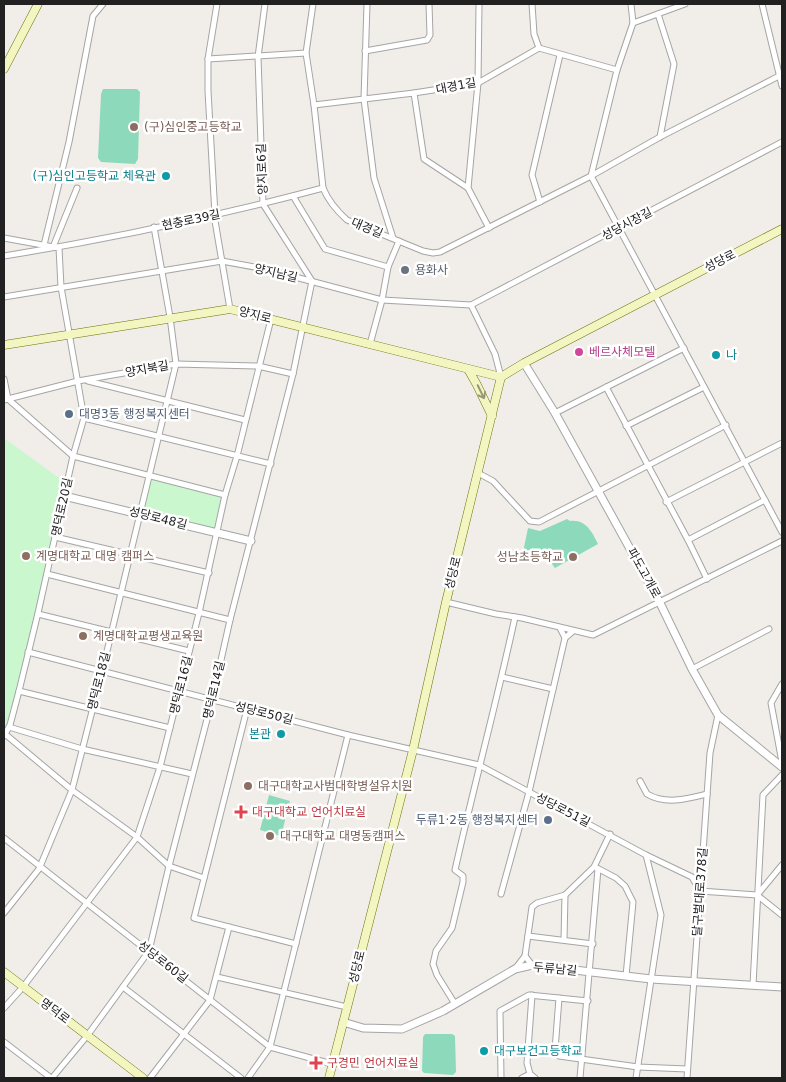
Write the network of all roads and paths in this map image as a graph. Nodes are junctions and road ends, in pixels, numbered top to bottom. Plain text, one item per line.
1 (38, 4) edge
2 (103, 4) edge
3 (217, 4) edge
4 (265, 4) edge
5 (313, 4) edge
6 (367, 4) edge
7 (429, 4) edge
8 (479, 4) edge
9 (532, 4) edge
10 (631, 4) edge
11 (685, 4) edge
12 (762, 4) edge
13 (658, 14) junction
14 (633, 23) junction
15 (539, 48) junction
16 (365, 50) junction
17 (306, 53) junction
18 (560, 55) junction
19 (258, 57) junction
20 (208, 59) junction
21 (4, 69) edge
22 (617, 70) junction
23 (779, 76) junction
24 (478, 82) junction
25 (782, 86) edge
26 (414, 93) junction
27 (364, 99) junction
28 (314, 104) junction
29 (660, 137) junction
30 (782, 142) edge
31 (591, 176) junction
32 (76, 188) dead end
33 (323, 188) junction
34 (468, 188) junction
35 (293, 196) junction
36 (540, 202) junction
37 (264, 204) junction
38 (215, 215) junction
39 (154, 228) junction
40 (489, 228) junction
41 (618, 228) junction
42 (782, 229) edge
43 (4, 238) edge
44 (393, 238) junction
45 (400, 241) junction
46 (44, 245) junction
47 (56, 247) junction
48 (4, 256) edge
49 (222, 260) junction
50 (388, 267) junction
51 (162, 270) junction
52 (312, 281) junction
53 (62, 287) junction
54 (654, 296) junction
55 (4, 297) edge
56 (382, 300) junction
57 (471, 305) junction
58 (230, 309) junction
59 (170, 317) junction
60 (271, 319) junction
61 (303, 327) junction
62 (70, 335) junction
63 (370, 344) junction
64 (4, 345) edge
65 (684, 348) junction
66 (524, 362) junction
67 (176, 364) junction
68 (258, 366) junction
69 (468, 369) junction
70 (293, 374) junction
71 (501, 377) junction
72 (4, 379) edge
73 (86, 380) junction
74 (78, 382) junction
75 (606, 387) junction
76 (704, 387) junction
77 (6, 399) edge
78 (168, 401) junction
79 (555, 413) junction
80 (492, 416) junction
81 (84, 418) junction
82 (245, 420) junction
83 (726, 425) junction
84 (626, 426) junction
85 (159, 437) junction
86 (782, 443) edge
87 (73, 456) junction
88 (237, 456) junction
89 (746, 462) junction
90 (271, 464) junction
91 (647, 465) junction
92 (478, 473) junction
93 (149, 477) junction
94 (598, 491) junction
95 (225, 495) junction
96 (64, 496) junction
97 (765, 500) junction
98 (666, 502) junction
99 (140, 514) junction
100 (782, 532) edge
101 (218, 533) junction
102 (55, 537) junction
103 (688, 540) junction
104 (251, 541) junction
105 (782, 541) edge
106 (130, 556) junction
107 (209, 573) junction
108 (47, 574) junction
109 (707, 579) junction
110 (121, 593) junction
111 (446, 602) junction
112 (660, 603) junction
113 (199, 613) junction
114 (38, 614) junction
115 (515, 617) junction
116 (230, 620) junction
117 (560, 628) junction
118 (769, 629) dead end
119 (574, 631) junction
120 (111, 632) junction
121 (565, 638) junction
122 (189, 651) junction
123 (28, 652) junction
124 (692, 669) junction
125 (102, 672) junction
126 (502, 676) junction
127 (782, 684) edge
128 (179, 690) junction
129 (553, 690) junction
130 (19, 691) junction
131 (212, 700) junction
132 (93, 709) junction
133 (247, 709) junction
134 (718, 715) junction
135 (9, 727) junction
136 (170, 728) junction
137 (4, 735) edge
138 (348, 735) junction
139 (82, 749) junction
140 (414, 750) junction
141 (782, 762) edge
142 (479, 765) junction
143 (782, 767) edge
144 (160, 768) junction
145 (192, 774) junction
146 (782, 775) edge
147 (640, 781) dead end
148 (72, 790) junction
149 (529, 792) junction
150 (707, 794) junction
151 (610, 834) junction
152 (137, 837) junction
153 (4, 838) edge
154 (646, 855) junction
155 (782, 865) edge
156 (40, 866) junction
157 (169, 866) junction
158 (596, 868) junction
159 (204, 878) junction
160 (700, 891) junction
161 (501, 894) dead end
162 (565, 895) junction
163 (757, 895) junction
164 (88, 903) junction
165 (4, 913) edge
166 (782, 916) edge
167 (229, 927) junction
168 (528, 936) junction
169 (564, 940) junction
170 (296, 944) junction
171 (593, 944) junction
172 (149, 951) junction
173 (525, 956) junction
174 (532, 965) junction
175 (515, 968) junction
176 (4, 972) edge
177 (590, 972) junction
178 (217, 976) junction
179 (626, 976) junction
180 (651, 979) junction
181 (694, 981) junction
182 (753, 985) junction
183 (782, 986) edge
184 (23, 987) junction
185 (123, 987) junction
186 (283, 993) junction
187 (532, 995) junction
188 (559, 998) junction
189 (210, 1000) junction
190 (588, 1001) junction
191 (455, 1004) junction
192 (347, 1007) junction
193 (4, 1008) edge
194 (343, 1022) junction
195 (184, 1034) junction
196 (87, 1036) junction
197 (4, 1042) edge
198 (270, 1047) junction
199 (582, 1060) junction
200 (332, 1064) junction
201 (638, 1067) junction
202 (687, 1070) junction
203 (530, 1074) junction
204 (52, 1078) edge
205 (143, 1078) edge
206 (150, 1078) edge
207 (241, 1078) edge
208 (248, 1078) edge
209 (329, 1078) edge
210 (502, 1078) edge
211 (522, 1078) edge
212 (535, 1078) edge
213 (580, 1078) edge
214 (636, 1078) edge
215 (687, 1078) edge

1 - 21 main road
2 - 46 street
3 - 20 street
4 - 19 street, 양지로6길
5 - 17 street, 대경길
6 - 16 street
7 - 16 street
8 - 24 street
9 - 15 street
10 - 14 street
11 - 13 street
12 - 23 street
13 - 14 street
13 - 29 street
14 - 22 street
15 - 18 street
15 - 24 street, 대경1길
16 - 27 street
17 - 19 street
17 - 28 street, 대경길
18 - 22 street
18 - 36 street
19 - 20 street
19 - 37 street, 양지로6길
20 - 38 street
22 - 31 street
23 - 25 street
23 - 29 street, 대경길
24 - 26 street, 대경1길
24 - 34 street
26 - 27 street, 대경1길
26 - 34 street
27 - 28 street, 대경1길
27 - 44 street
28 - 33 street, 대경길
29 - 31 street, 대경길
30 - 41 street, 성당시장길
31 - 36 street, 대경길
31 - 41 street
32 - 47 street
33 - 35 street, 현충로39길
33 - 44 street, 대경길
34 - 40 street
35 - 37 street, 현충로39길
35 - 50 street
36 - 40 street, 대경길
37 - 38 street, 현충로39길
37 - 52 street, 양지로6길
38 - 39 street, 현충로39길
38 - 49 street
39 - 47 street, 현충로39길
39 - 51 street, 명덕로18길
40 - 45 street, 대경길
41 - 54 street
41 - 57 street, 성당시장길
42 - 54 main road, 성당로
43 - 46 street, 현충로39길
44 - 45 street, 대경길
45 - 50 street
46 - 47 street, 현충로39길
47 - 48 street, 현충로39길
47 - 53 street, 명덕로20길
49 - 51 street, 양지남길
49 - 52 street, 양지남길
49 - 58 street
50 - 56 street
51 - 53 street, 양지남길
51 - 59 street, 명덕로18길
52 - 56 street, 양지남길
52 - 61 street
53 - 55 street, 양지남길
53 - 62 street, 명덕로20길
54 - 65 street
54 - 66 main road, 성당로
56 - 57 street, 양지남길
56 - 63 street
57 - 71 street
58 - 59 main road, 양지로
58 - 60 main road, 양지로
59 - 62 main road, 양지로
59 - 67 street, 명덕로18길
60 - 61 main road, 양지로
60 - 68 street, 명덕로16길
61 - 63 main road, 양지로
61 - 70 street, 명덕로14길
62 - 64 main road, 양지로
62 - 74 street, 명덕로20길
63 - 69 main road, 양지로
65 - 75 street
65 - 76 street
66 - 71 main road, 성당로
66 - 79 street, 파도고개로
67 - 68 street, 양지북길
67 - 73 street, 양지북길
67 - 78 street, 명덕로18길
68 - 70 street, 양지북길
68 - 82 street, 명덕로16길
69 - 71 main road, 양지로
69 -> 80 main road
70 - 90 street, 명덕로14길
71 - 80 main road, 성당로
72 - 77 street
73 - 74 street, 양지북길
73 - 78 street
74 - 77 street, 양지북길
74 - 81 street, 명덕로20길
75 - 79 street
75 - 84 street
76 - 83 street
76 - 84 street
77 - 87 street
78 - 82 street
78 - 85 street, 명덕로18길
79 - 94 street, 파도고개로
80 - 92 main road, 성당로
81 - 85 street
81 - 87 street, 명덕로20길
82 - 88 street, 명덕로16길
83 - 89 street
83 - 91 street
84 - 91 street
85 - 88 street
85 - 93 street, 명덕로18길
86 - 89 street
87 - 93 street
87 - 96 street, 명덕로20길
88 - 90 street
88 - 95 street, 명덕로16길
89 - 97 street
89 - 98 street
90 - 104 street, 명덕로14길
91 - 94 street
91 - 98 street
92 - 94 street
92 - 111 main road, 성당로
93 - 95 street
93 - 99 street, 명덕로18길
94 - 112 street, 파도고개로
95 - 101 street, 명덕로16길
96 - 99 street, 성당로48길
96 - 102 street, 명덕로20길
97 - 100 street
97 - 103 street
98 - 103 street
99 - 101 street, 성당로48길
99 - 106 street, 명덕로18길
101 - 104 street, 성당로48길
101 - 107 street, 명덕로16길
102 - 106 street
102 - 108 street, 명덕로20길
103 - 109 street
104 - 116 street, 명덕로14길
105 - 109 street
106 - 107 street
106 - 110 street, 명덕로18길
107 - 113 street, 명덕로16길
108 - 110 street
108 - 114 street, 명덕로20길
109 - 112 street
110 - 113 street
110 - 120 street, 명덕로18길
111 - 115 street
111 - 140 main road, 성당로
112 - 119 street
112 - 124 street, 파도고개로
113 - 116 street
113 - 122 street, 명덕로16길
114 - 120 street
114 - 123 street, 명덕로20길
115 - 117 street
115 - 126 street
116 - 131 street, 명덕로14길
117 - 119 street
117 - 121 street
118 - 124 street
119 - 121 street
120 - 122 street
120 - 125 street, 명덕로18길
121 - 129 street
122 - 128 street, 명덕로16길
123 - 125 street, 성당로50길
123 - 130 street, 명덕로20길
124 - 134 street, 파도고개로
125 - 128 street, 성당로50길
125 - 132 street, 명덕로18길
126 - 129 street
126 - 142 street
127 - 141 street
128 - 131 street, 성당로50길
128 - 136 street, 명덕로16길
129 - 149 street
130 - 132 street
130 - 135 street, 명덕로20길
131 - 133 street, 성당로50길
131 - 145 street, 명덕로14길
132 - 136 street
132 - 139 street, 명덕로18길
133 - 138 street, 성당로50길
133 - 159 street
134 - 143 street, 파도고개로
134 - 150 street, 달구벌대로378길
135 - 137 street, 명덕로20길
135 - 139 street
136 - 144 street, 명덕로16길
137 - 148 street
138 - 140 street, 성당로50길
138 - 170 street
139 - 144 street
139 - 148 street, 명덕로18길
140 - 142 street, 성당로51길
140 - 192 main road, 성당로
142 - 149 street, 성당로51길
142 - 191 street
144 - 145 street
144 - 152 street, 명덕로16길
145 - 157 street, 명덕로14길
146 - 163 street
147 - 150 street
148 - 152 street
148 - 156 street, 명덕로18길
149 - 151 street, 성당로51길
149 - 161 street
150 - 160 street, 달구벌대로378길
151 - 154 street, 성당로51길
151 - 158 street
152 - 157 street
152 - 164 street, 명덕로16길
153 - 156 street, 성당로60길
154 - 160 street, 성당로51길
154 - 180 street
155 - 163 street
156 - 164 street, 성당로60길
156 - 165 street, 명덕로18길
157 - 159 street
157 - 172 street, 명덕로14길
158 - 162 street
158 - 171 street
158 - 179 street
159 - 167 street
160 - 163 street
160 - 181 street, 달구벌대로378길
162 - 168 street
162 - 169 street
163 - 166 street
163 - 182 street
164 - 172 street, 성당로60길
164 - 184 street, 명덕로16길
167 - 170 street
167 - 178 street
168 - 169 street
168 - 173 street
169 - 171 street
170 - 186 street
171 - 177 street
172 - 185 street, 명덕로14길
172 - 189 street, 성당로60길
173 - 174 street
173 - 175 street
174 - 175 street, 두류남길
174 - 177 street, 두류남길
175 - 191 street, 두류남길
176 - 184 main road, 명덕로
177 - 179 street, 두류남길
177 - 190 street
178 - 186 street
178 - 189 street
179 - 180 street, 두류남길
180 - 181 street, 두류남길
180 - 201 street
181 - 182 street, 두류남길
181 - 202 street, 달구벌대로378길
182 - 183 street, 두류남길
184 - 193 street
184 - 196 main road, 명덕로
185 - 195 street
185 - 196 street, 명덕로14길
186 - 192 street
186 - 198 street
187 - 188 street
187 - 203 street
187 - 210 street
188 - 190 street
188 - 199 street
189 - 195 street
189 - 198 street, 성당로60길
190 - 199 street
191 - 194 street, 두류남길
192 - 194 main road, 성당로
194 - 200 main road, 성당로
195 - 206 street
195 - 207 street
196 - 204 street
196 - 205 main road, 명덕로
197 - 204 street
198 - 200 street, 성당로60길
198 - 208 street
199 - 201 street
199 - 213 street
200 - 209 main road, 성당로
201 - 202 street
201 - 214 street
202 - 215 street, 달구벌대로378길
203 - 211 street
203 - 212 street

